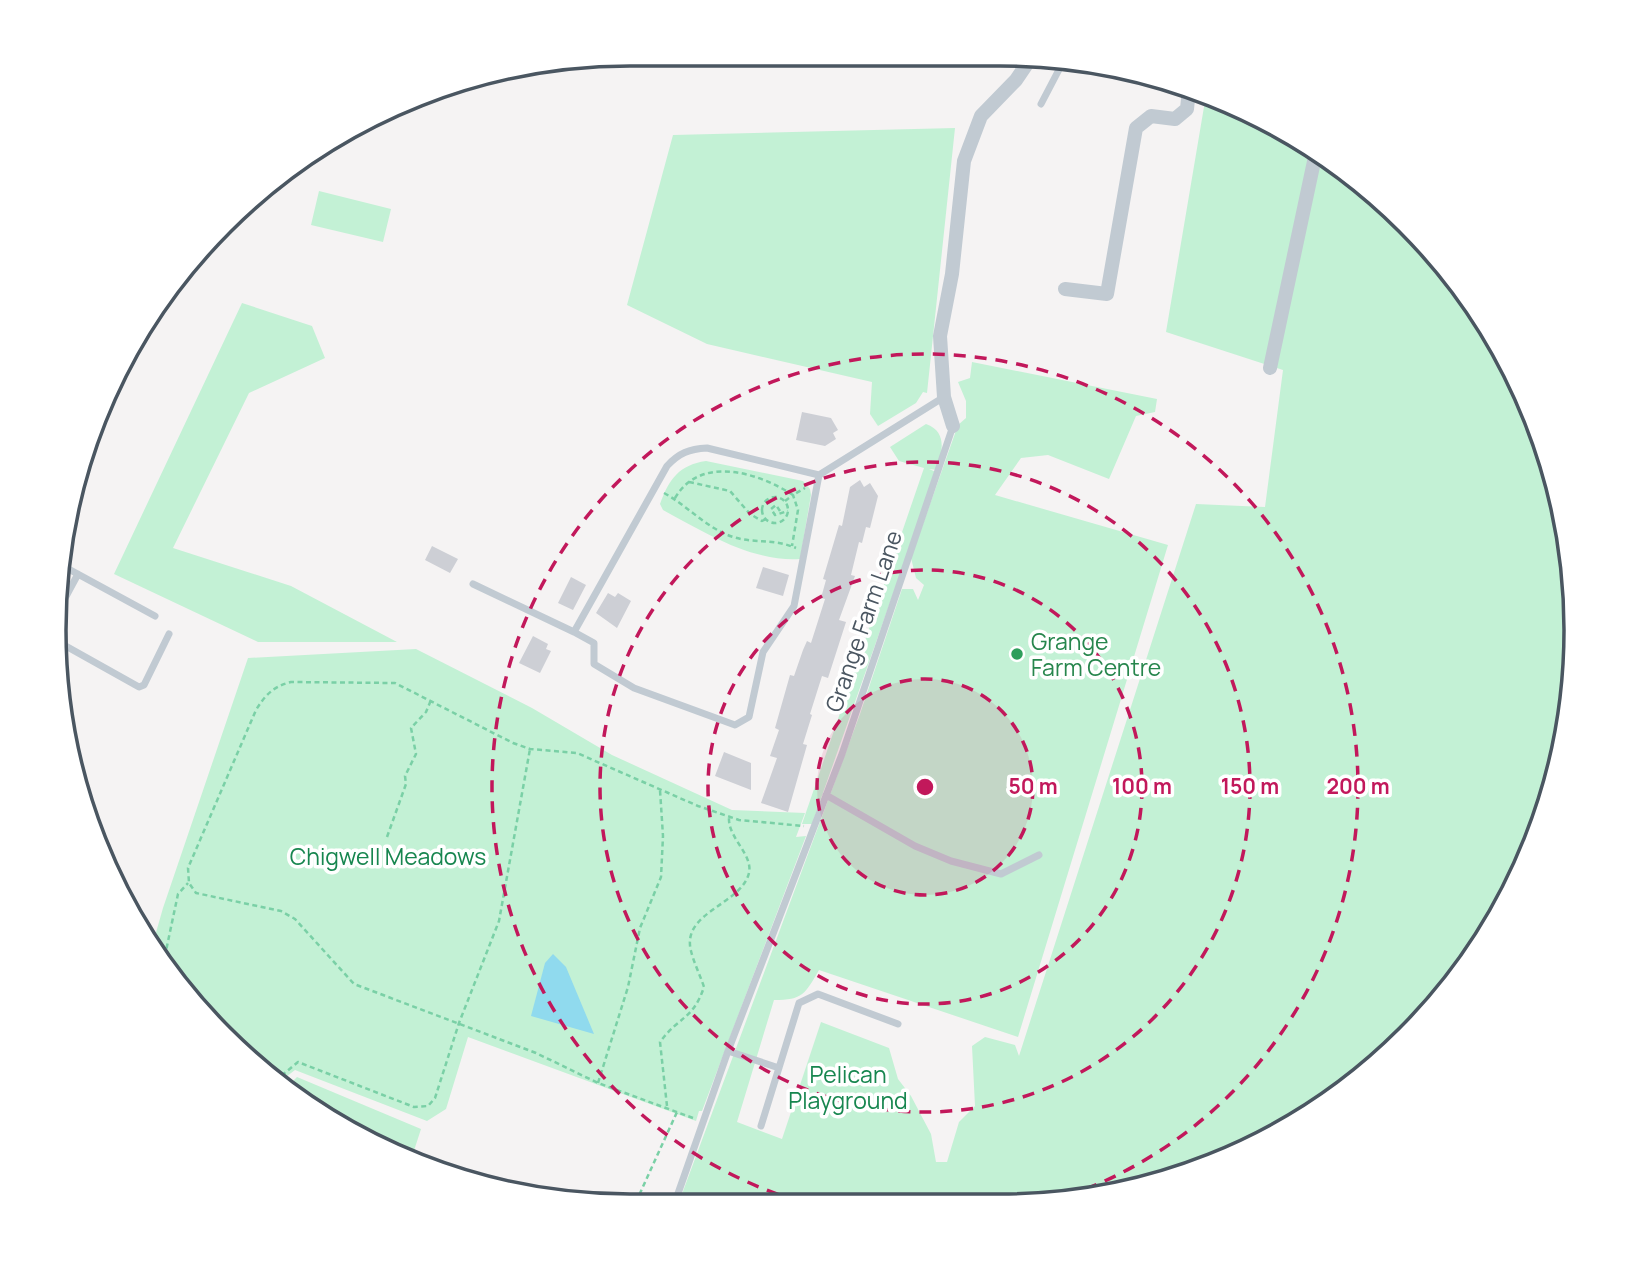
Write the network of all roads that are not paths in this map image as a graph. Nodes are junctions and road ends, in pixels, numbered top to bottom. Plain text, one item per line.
1 (1024, 67) edge
2 (1059, 70) edge
3 (1188, 99) edge
4 (1041, 104) dead end
5 (1314, 163) edge
6 (1065, 289) dead end
7 (1270, 368) dead end
8 (944, 397) junction
9 (953, 426) joint
10 (819, 475) junction
11 (70, 570) edge
12 (78, 574) junction
13 (473, 584) dead end
14 (68, 592) edge
15 (155, 616) dead end
16 (574, 632) junction
17 (169, 634) dead end
18 (67, 647) edge
19 (826, 795) junction
20 (1039, 855) dead end
21 (898, 1024) dead end
22 (728, 1051) junction
23 (779, 1068) junction
24 (761, 1125) dead end
25 (678, 1194) edge

1 - 8 street, Grange Farm Lane
2 - 4 lane
3 - 6 street
5 - 7 street
8 - 9 street, Grange Farm Lane
8 - 10 lane
9 - 19 lane, Grange Farm Lane
10 - 16 lane
10 - 16 lane
11 - 12 lane
12 - 14 lane
12 - 15 lane
13 - 16 lane
17 - 18 lane
19 - 20 lane
19 - 22 lane, Grange Farm Lane
21 - 23 lane
22 - 23 lane
22 - 25 lane, Grange Farm Lane
23 - 24 lane

